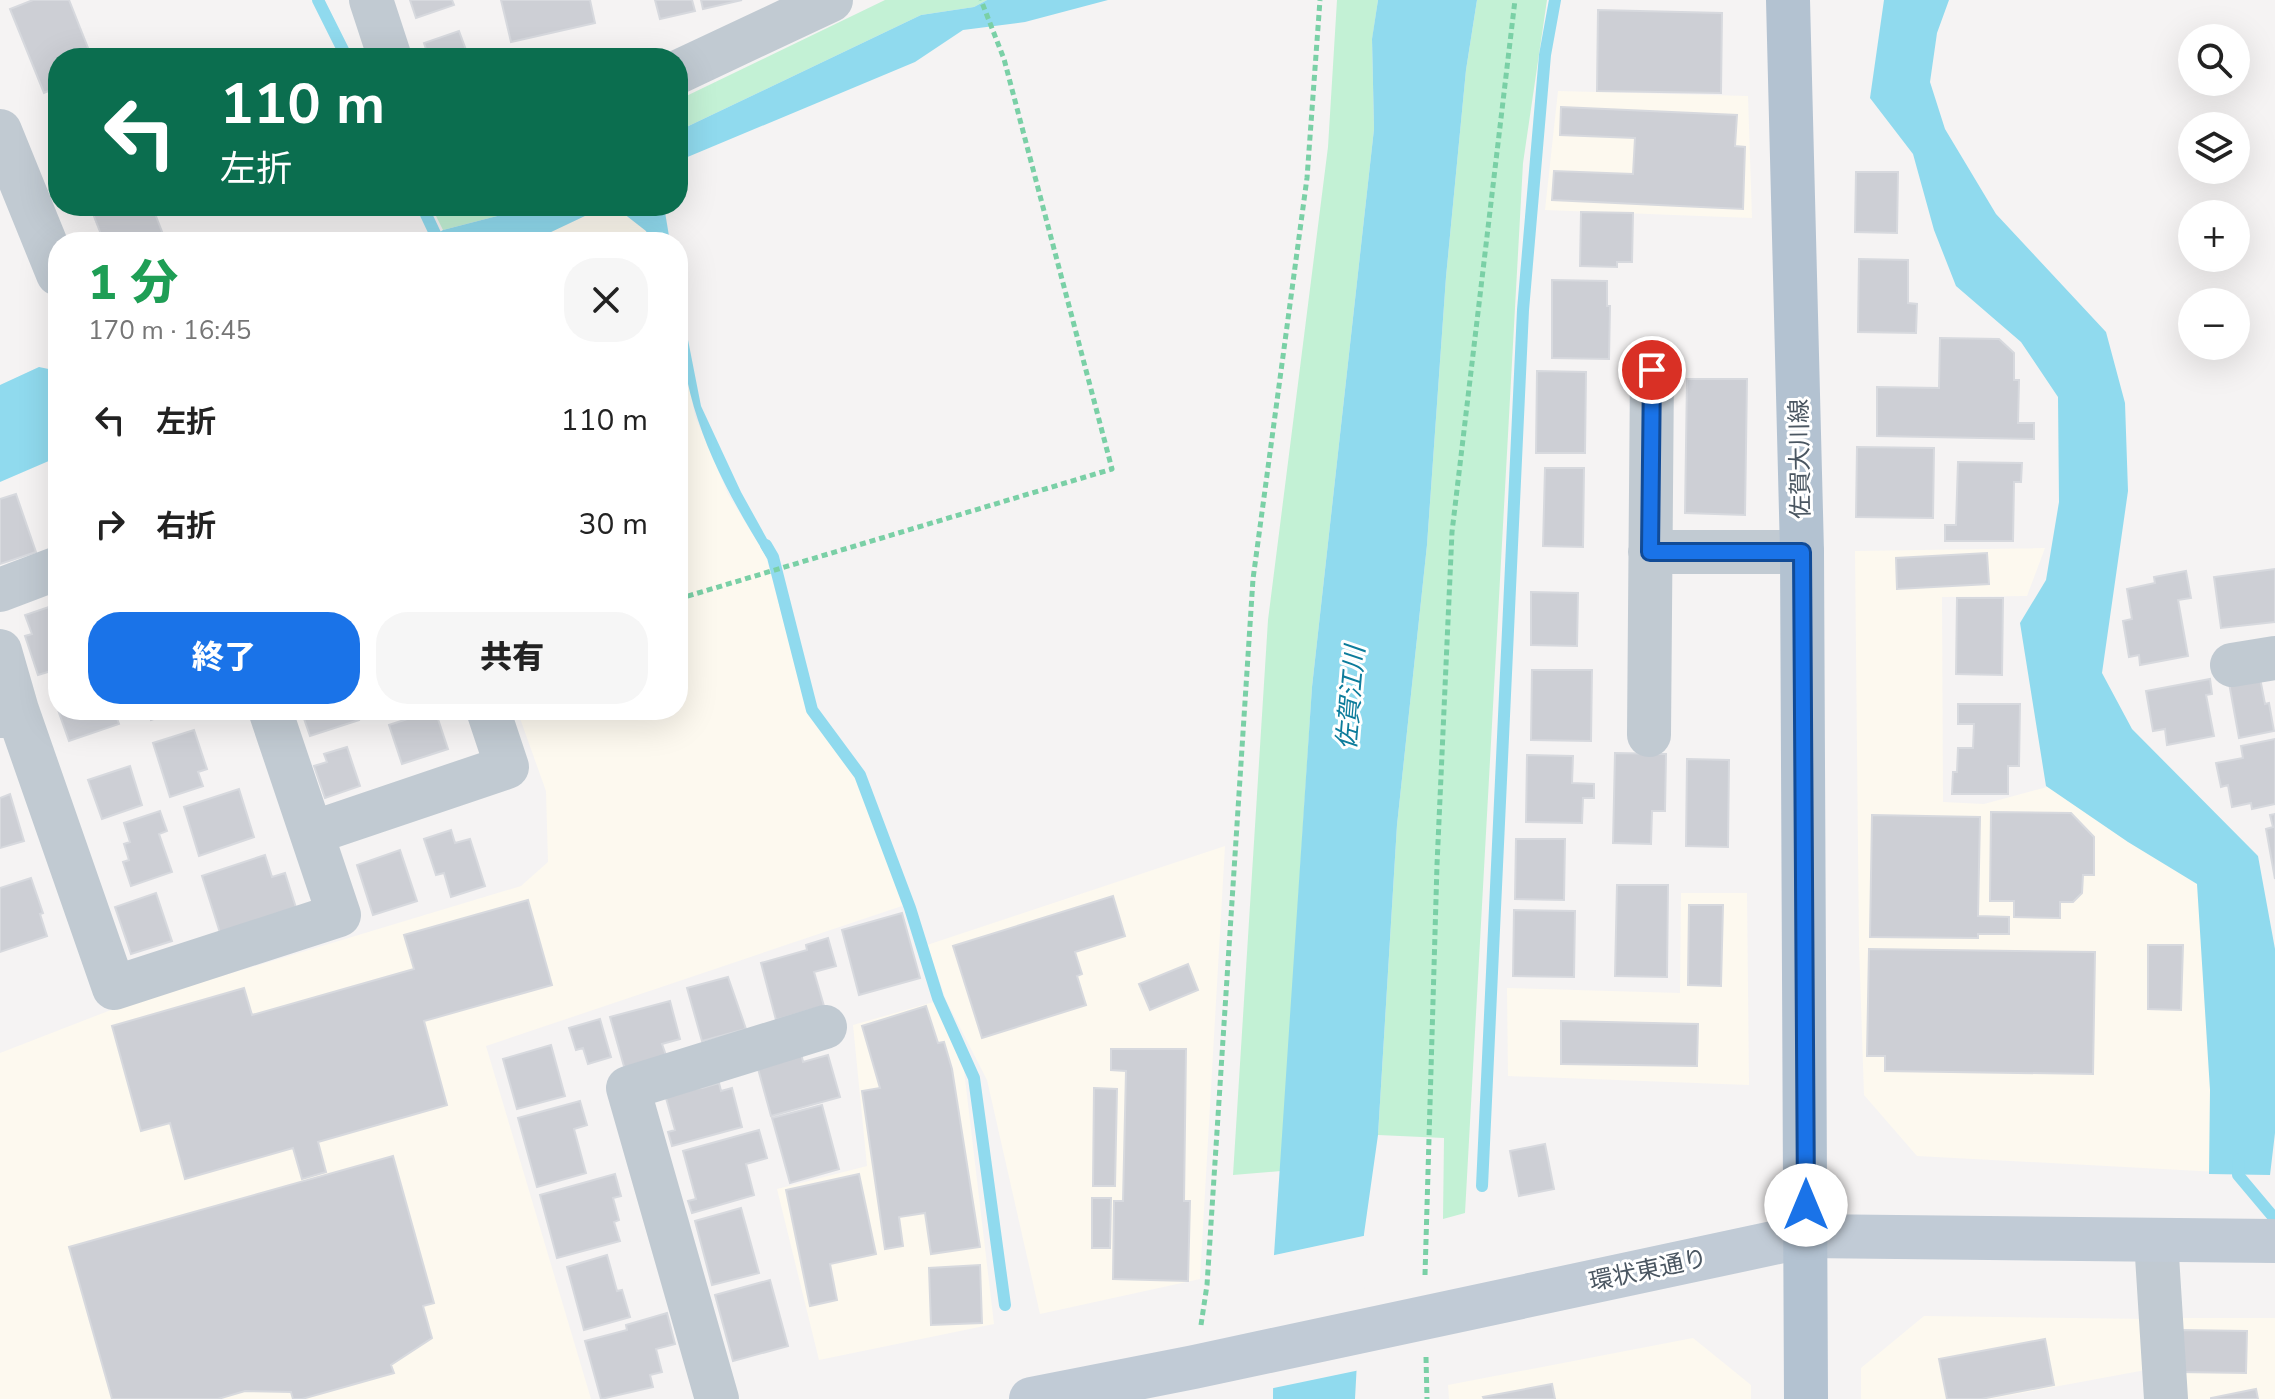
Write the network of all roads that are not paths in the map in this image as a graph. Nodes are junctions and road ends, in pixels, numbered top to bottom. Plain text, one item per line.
1 (371, 0) edge
2 (831, 0) edge
3 (1788, 0) edge
4 (387, 48) edge
5 (688, 67) edge
6 (0, 131) edge
7 (48, 249) edge
8 (1652, 370) dead end
9 (1650, 552) junction
10 (1802, 552) junction
11 (48, 572) edge
12 (0, 590) edge
13 (0, 651) edge
14 (2275, 658) edge
15 (2232, 665) dead end
16 (9, 713) edge
17 (273, 720) edge
18 (491, 720) edge
19 (1649, 735) dead end
20 (312, 833) junction
21 (825, 1027) dead end
22 (1806, 1236) junction
23 (2156, 1240) junction
24 (2269, 1241) edge
25 (1055, 1397) edge
26 (717, 1399) edge
27 (1806, 1399) edge
28 (2166, 1399) edge

1 - 4 street
2 - 5 street
3 - 10 main road, 佐賀大川線
6 - 7 street
8 - 9 street
9 - 10 street
9 - 19 street
10 - 22 main road, 佐賀大川線
11 - 12 street
13 - 16 street
14 - 15 street
16 - 20 street
17 - 20 street
18 - 20 street
21 - 26 street
22 - 23 main road, 環状東通り
22 - 25 main road, 環状東通り
22 - 27 main road, 佐賀大川線
23 - 24 main road, 環状東通り
23 - 28 street

